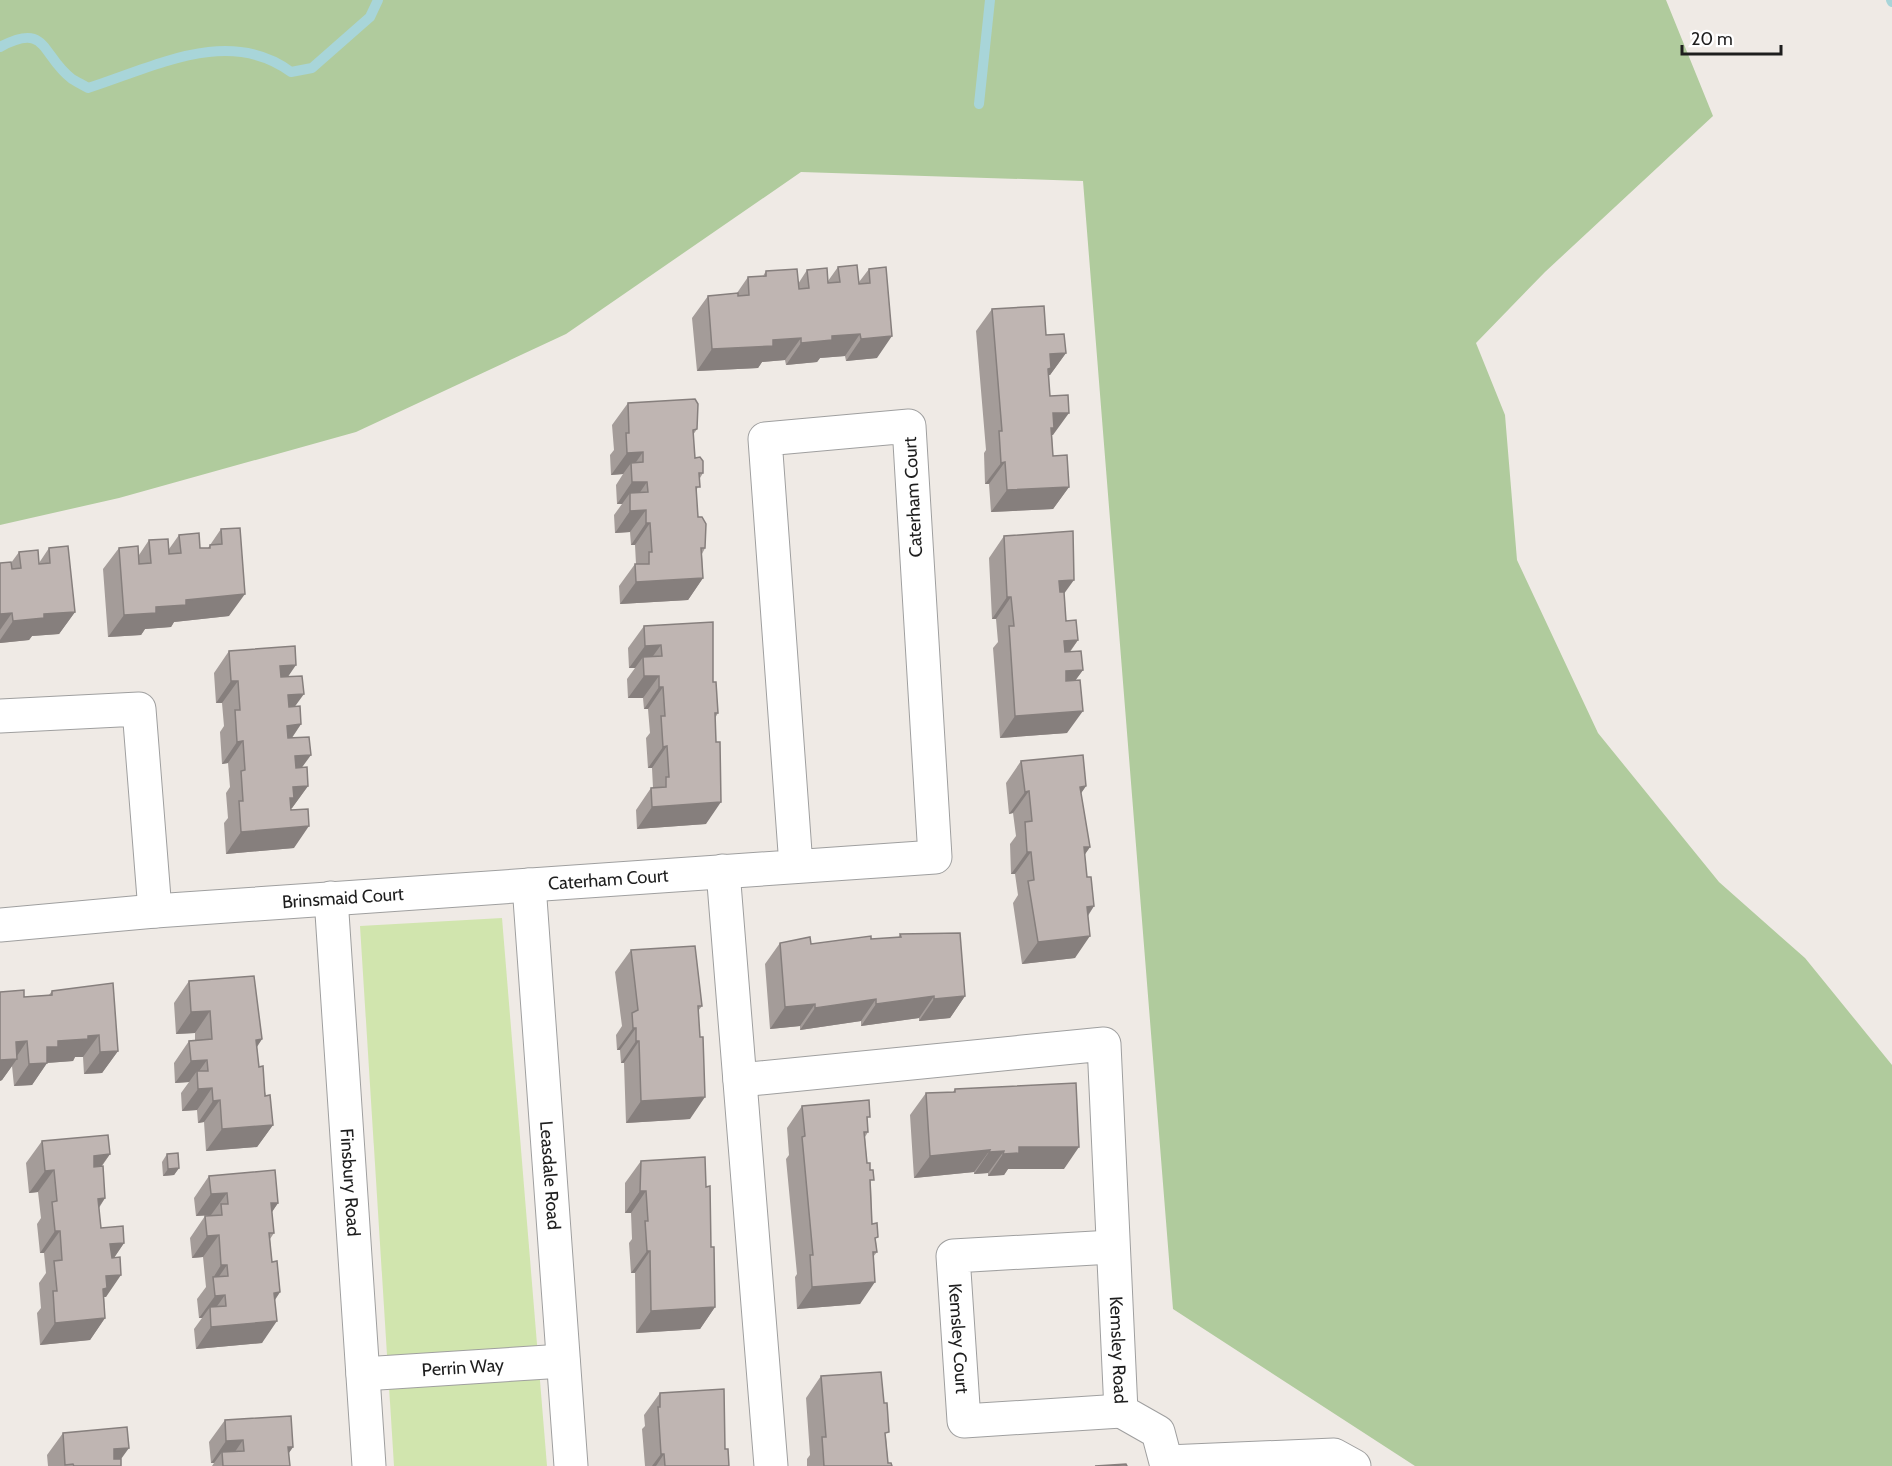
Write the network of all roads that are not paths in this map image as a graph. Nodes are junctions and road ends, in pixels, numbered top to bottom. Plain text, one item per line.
1 (0, 716) edge
2 (795, 866) junction
3 (723, 871) junction
4 (529, 885) junction
5 (331, 898) junction
6 (155, 910) junction
7 (0, 925) edge
8 (740, 1080) junction
9 (1112, 1247) junction
10 (563, 1361) junction
11 (363, 1374) junction
12 (1121, 1411) junction
13 (1167, 1464) edge
14 (369, 1466) edge
15 (571, 1466) edge
16 (771, 1466) edge
17 (1354, 1466) edge

1 - 6 street
2 - 2 street, Caterham Court
2 - 3 street, Caterham Court
3 - 4 street, Caterham Court
3 - 8 street
4 - 5 street, Brinsmaid Court
4 - 10 street, Leasdale Road
5 - 6 street, Brinsmaid Court
5 - 11 street, Finsbury Road
6 - 7 street, Brinsmaid Court
8 - 9 street, Kemsley Road
8 - 16 street
9 - 12 street, Kemsley Road
9 - 12 street, Kemsley Court
10 - 11 street, Perrin Way
10 - 15 street, Leasdale Road
11 - 14 street, Finsbury Road
12 - 13 street, Kemsley Road
13 - 17 street

